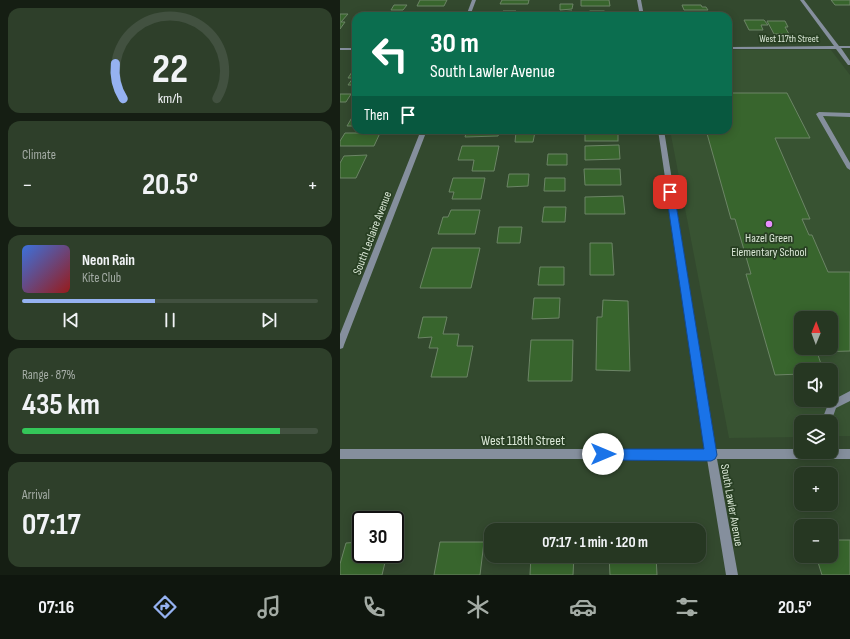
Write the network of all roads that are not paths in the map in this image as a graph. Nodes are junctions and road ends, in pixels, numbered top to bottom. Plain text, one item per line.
1 (474, 0) edge
2 (639, 0) edge
3 (802, 0) edge
4 (470, 12) edge
5 (641, 12) edge
6 (838, 47) junction
7 (850, 47) edge
8 (352, 48) edge
9 (732, 48) edge
10 (340, 49) edge
11 (850, 64) edge
12 (850, 115) edge
13 (422, 134) edge
14 (661, 134) edge
15 (850, 168) edge
16 (340, 345) edge
17 (850, 396) edge
18 (828, 415) edge
19 (794, 453) edge
20 (340, 454) edge
21 (838, 454) edge
22 (850, 454) edge
23 (711, 455) junction
24 (732, 575) edge

1 - 4 street
2 - 5 street
3 - 6 street
6 - 7 street, West 117th Street
6 - 9 street, West 117th Street
6 - 11 street
8 - 10 street
12 - 15 street
13 - 16 street, South Leclaire Avenue
14 - 23 street, South Lawler Avenue
17 - 18 street
19 - 23 street, West 118th Street
20 - 23 street, West 118th Street
21 - 22 street, West 118th Street
23 - 24 street, South Lawler Avenue

